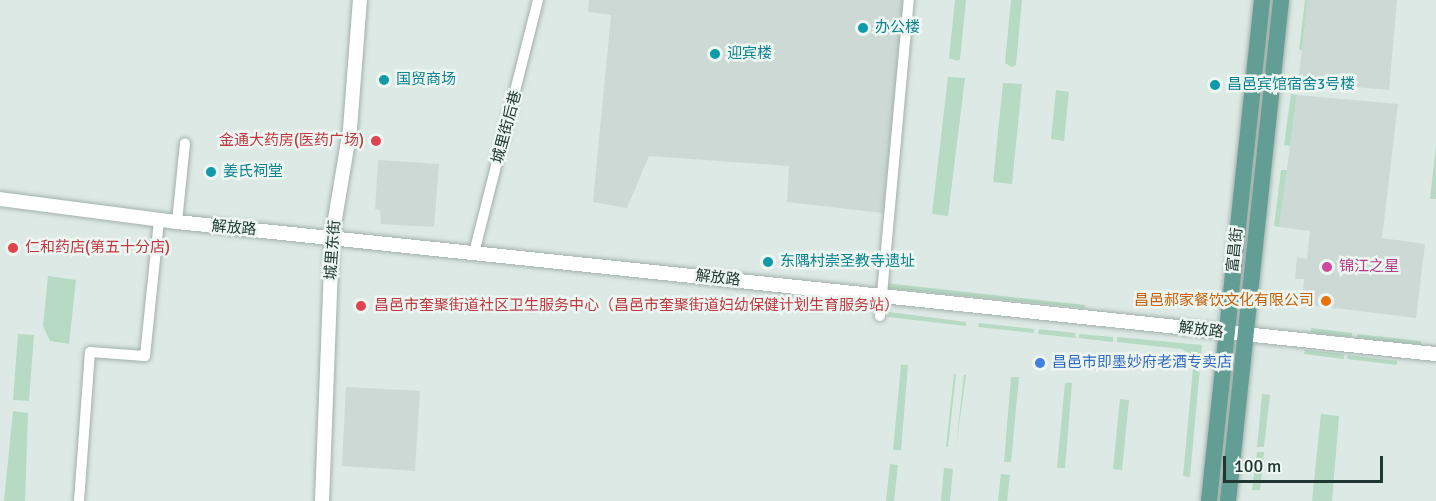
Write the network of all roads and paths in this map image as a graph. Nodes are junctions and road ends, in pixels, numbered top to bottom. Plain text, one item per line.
1 (360, 0) edge
2 (538, 0) edge
3 (909, 0) edge
4 (1262, 0) edge
5 (1281, 0) edge
6 (185, 143) dead end
7 (0, 199) edge
8 (159, 220) junction
9 (177, 222) junction
10 (332, 237) junction
11 (474, 253) junction
12 (880, 295) junction
13 (880, 316) dead end
14 (1226, 333) junction
15 (1245, 336) junction
16 (1436, 354) edge
17 (79, 501) edge
18 (322, 501) edge
19 (1209, 501) edge
20 (1228, 501) edge

1 - 10 street, 城里东街
2 - 11 street, 城里街后巷
3 - 12 street
4 - 14 main road, 富昌街
5 - 15 main road, 富昌街
6 - 9 street
7 - 8 street, 解放路
8 - 9 street, 解放路
8 - 17 street
9 - 10 street, 解放路
10 - 11 street, 解放路
10 - 18 street, 城里东街
11 - 12 street, 解放路
12 - 13 street
12 - 14 street, 解放路
14 - 15 street, 解放路
14 - 19 main road, 富昌街
15 - 16 street, 解放路
15 - 20 main road, 富昌街

